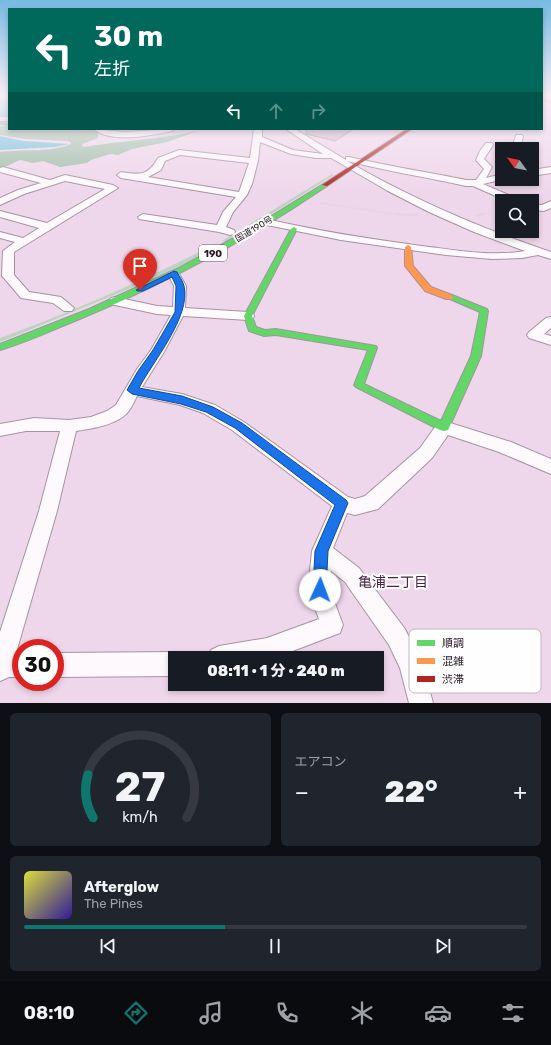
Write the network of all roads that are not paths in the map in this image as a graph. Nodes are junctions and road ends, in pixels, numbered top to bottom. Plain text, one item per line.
1 (100, 130) edge
2 (164, 130) edge
3 (292, 130) edge
4 (394, 130) edge
5 (408, 130) edge
6 (258, 133) edge
7 (519, 137) dead end
8 (518, 142) edge
9 (490, 145) dead end
10 (332, 156) junction
11 (254, 161) junction
12 (350, 163) junction
13 (332, 169) dead end
14 (3, 170) dead end
15 (551, 170) edge
16 (539, 172) edge
17 (121, 175) dead end
18 (140, 178) junction
19 (495, 179) edge
20 (48, 182) junction
21 (476, 182) junction
22 (501, 194) edge
23 (242, 195) junction
24 (0, 202) edge
25 (551, 204) edge
26 (539, 208) edge
27 (539, 210) edge
28 (0, 214) edge
29 (551, 215) edge
30 (143, 217) dead end
31 (266, 222) junction
32 (48, 227) junction
33 (294, 229) junction
34 (0, 235) edge
35 (24, 241) junction
36 (408, 247) junction
37 (539, 252) junction
38 (551, 256) edge
39 (174, 274) junction
40 (115, 301) junction
41 (71, 306) joint
42 (179, 312) junction
43 (54, 313) dead end
44 (248, 316) junction
45 (551, 321) edge
46 (551, 341) edge
47 (0, 347) edge
48 (132, 390) junction
49 (68, 426) junction
50 (444, 427) junction
51 (0, 430) edge
52 (551, 467) edge
53 (342, 503) junction
54 (322, 551) junction
55 (256, 651) edge
56 (409, 662) edge
57 (168, 664) edge
58 (64, 665) edge
59 (7, 666) edge
60 (418, 693) edge
61 (421, 703) edge

1 - 2 street
3 - 10 street
4 - 12 main road, 国道190号 / 190
5 - 12 main road, 国道190号 / 190
6 - 10 street
6 - 11 street
7 - 8 street
9 - 21 street
10 - 12 street
11 - 18 street
11 - 23 street
12 - 13 main road, 国道190号 / 190
12 - 21 street
12 - 31 main road, 国道190号 / 190
12 - 37 street
14 - 20 street
15 - 16 street
17 - 18 street
18 - 23 street
19 - 21 street
20 - 24 street
20 - 32 street
21 - 22 street
23 - 30 street
25 - 26 street
27 - 29 street
28 - 32 street
31 - 33 street
31 - 39 main road, 国道190号 / 190
32 - 35 street
33 - 36 street
33 - 44 main road
34 - 35 street
35 - 41 street
36 - 37 street
36 - 50 main road
37 - 38 street
39 - 40 main road, 国道190号 / 190
39 - 42 street
40 - 42 street
40 - 47 main road, 国道190号 / 190
41 - 43 main road
42 - 44 street
42 - 48 street
44 - 50 main road
45 - 46 street
48 - 49 street
48 - 53 street
49 - 51 street
49 - 59 street
50 - 52 street
50 - 53 street
53 - 54 street
54 - 55 street
54 - 56 street
57 - 58 street
60 - 61 street

